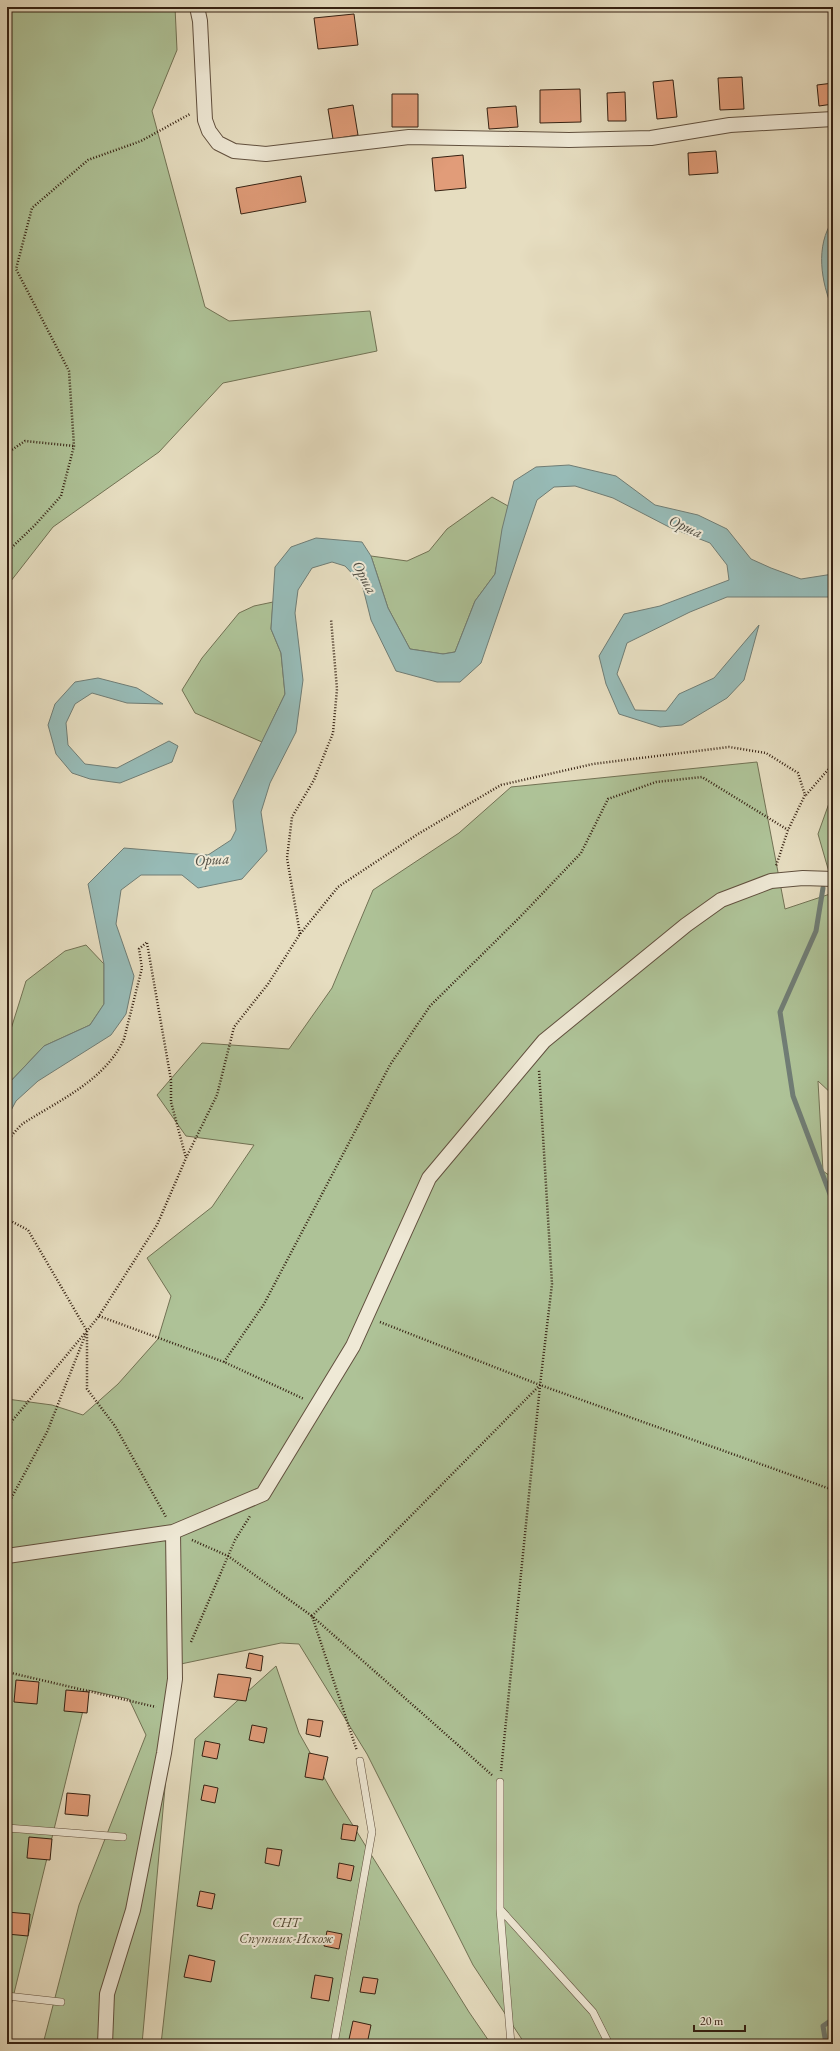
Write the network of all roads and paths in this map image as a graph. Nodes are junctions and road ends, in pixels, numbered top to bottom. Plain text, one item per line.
1 (197, 7) edge
2 (203, 107) junction
3 (833, 119) edge
4 (74, 446) junction
5 (7, 453) edge
6 (7, 552) edge
7 (331, 619) dead end
8 (833, 764) edge
9 (805, 795) junction
10 (788, 830) junction
11 (771, 880) junction
12 (833, 880) edge
13 (300, 934) junction
14 (538, 1048) junction
15 (7, 1140) edge
16 (186, 1158) junction
17 (7, 1219) edge
18 (99, 1316) junction
19 (366, 1317) junction
20 (87, 1331) junction
21 (224, 1362) junction
22 (540, 1385) junction
23 (317, 1406) junction
24 (7, 1426) edge
25 (833, 1490) edge
26 (264, 1494) junction
27 (7, 1506) edge
28 (173, 1532) junction
29 (7, 1556) edge
30 (228, 1556) junction
31 (312, 1616) junction
32 (190, 1643) dead end
33 (7, 1672) edge
34 (170, 1710) junction
35 (360, 1762) joint
36 (500, 1782) junction
37 (7, 1828) edge
38 (123, 1837) dead end
39 (500, 1909) junction
40 (7, 1996) edge
41 (61, 2002) dead end
42 (105, 2044) edge
43 (334, 2044) edge
44 (511, 2044) edge
45 (609, 2044) edge

1 - 2 street
2 - 3 street
2 - 4 path
4 - 5 path
4 - 6 path
7 - 13 path
8 - 9 path
9 - 10 path
9 - 13 path
10 - 11 path
10 - 21 path
11 - 12 street
11 - 14 street
13 - 16 path
14 - 19 street
14 - 22 path
15 - 16 path
16 - 18 path
17 - 20 path
18 - 20 path
18 - 21 path
19 - 22 path
19 - 23 street
20 - 24 path
20 - 27 path
20 - 28 path
21 - 23 path
22 - 25 path
22 - 31 path
22 - 36 path
23 - 26 street
26 - 28 street
26 - 30 path
28 - 29 street
28 - 30 path
28 - 34 street
30 - 31 path
30 - 32 path
31 - 35 path
31 - 36 path
33 - 34 path
34 - 42 street
35 - 43 lane
36 - 39 lane
37 - 38 lane
39 - 44 lane
39 - 45 lane
40 - 41 lane

